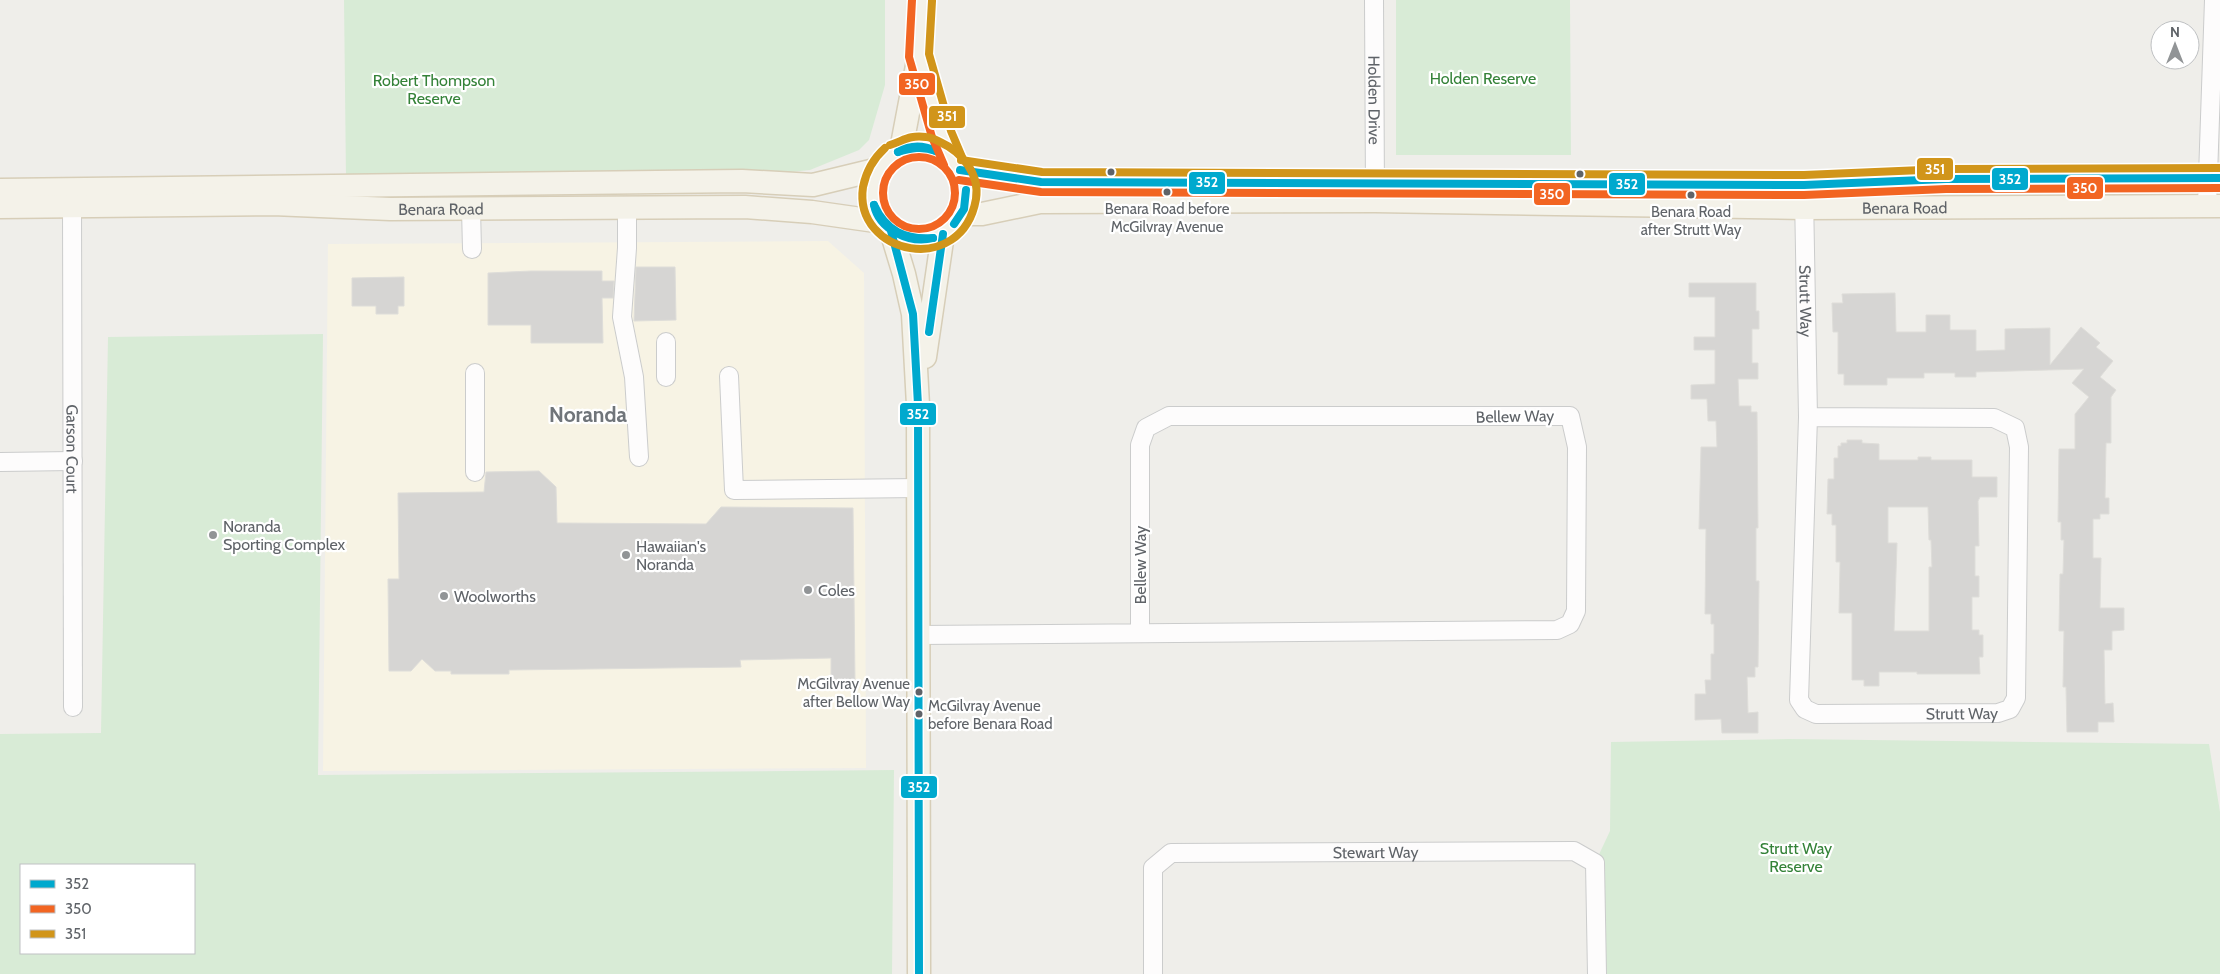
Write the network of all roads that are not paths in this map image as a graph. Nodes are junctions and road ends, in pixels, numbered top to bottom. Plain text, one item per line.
1 (922, 0) edge
2 (1374, 0) edge
3 (2214, 0) edge
4 (919, 56) junction
5 (901, 150) junction
6 (957, 166) junction
7 (879, 169) junction
8 (2214, 178) edge
9 (1804, 185) junction
10 (0, 190) edge
11 (1375, 192) junction
12 (72, 198) junction
13 (2213, 206) edge
14 (0, 207) edge
15 (628, 208) junction
16 (1804, 208) junction
17 (471, 209) junction
18 (961, 214) junction
19 (886, 226) junction
20 (943, 234) junction
21 (472, 249) dead end
22 (666, 342) dead end
23 (475, 373) dead end
24 (729, 376) dead end
25 (666, 377) dead end
26 (918, 405) junction
27 (1808, 417) junction
28 (639, 457) dead end
29 (73, 461) junction
30 (0, 462) edge
31 (475, 472) dead end
32 (919, 488) junction
33 (1140, 633) junction
34 (918, 635) junction
35 (73, 707) dead end
36 (919, 974) edge
37 (1153, 974) edge
38 (1597, 974) edge

1 - 4 main road
2 - 11 street, Holden Drive
3 - 8 street
4 - 5 main road
4 - 6 main road
5 - 6 main road
5 - 7 main road
6 - 11 main road, Benara Road
6 - 18 main road
7 - 12 main road, Benara Road
7 - 19 main road
8 - 9 main road, Benara Road
8 - 13 street
9 - 11 main road, Benara Road
9 - 16 street, Strutt Way
10 - 12 main road, Benara Road
11 - 16 main road, Benara Road
11 - 18 main road, Benara Road
12 - 14 main road, Benara Road
12 - 17 main road, Benara Road
12 - 29 street, Garson Court
13 - 16 main road, Benara Road
15 - 17 main road, Benara Road
15 - 19 main road, Benara Road
15 - 28 street
16 - 27 street, Strutt Way
17 - 21 street
18 - 20 main road
19 - 20 main road
19 - 26 main road
20 - 26 main road
22 - 25 street
23 - 31 street
24 - 32 street
26 - 32 main road
27 - 27 street, Strutt Way
29 - 30 street
29 - 35 street, Garson Court
32 - 34 main road
33 - 33 street, Bellew Way
33 - 34 street, Bellew Way
34 - 36 main road
37 - 38 street, Stewart Way

